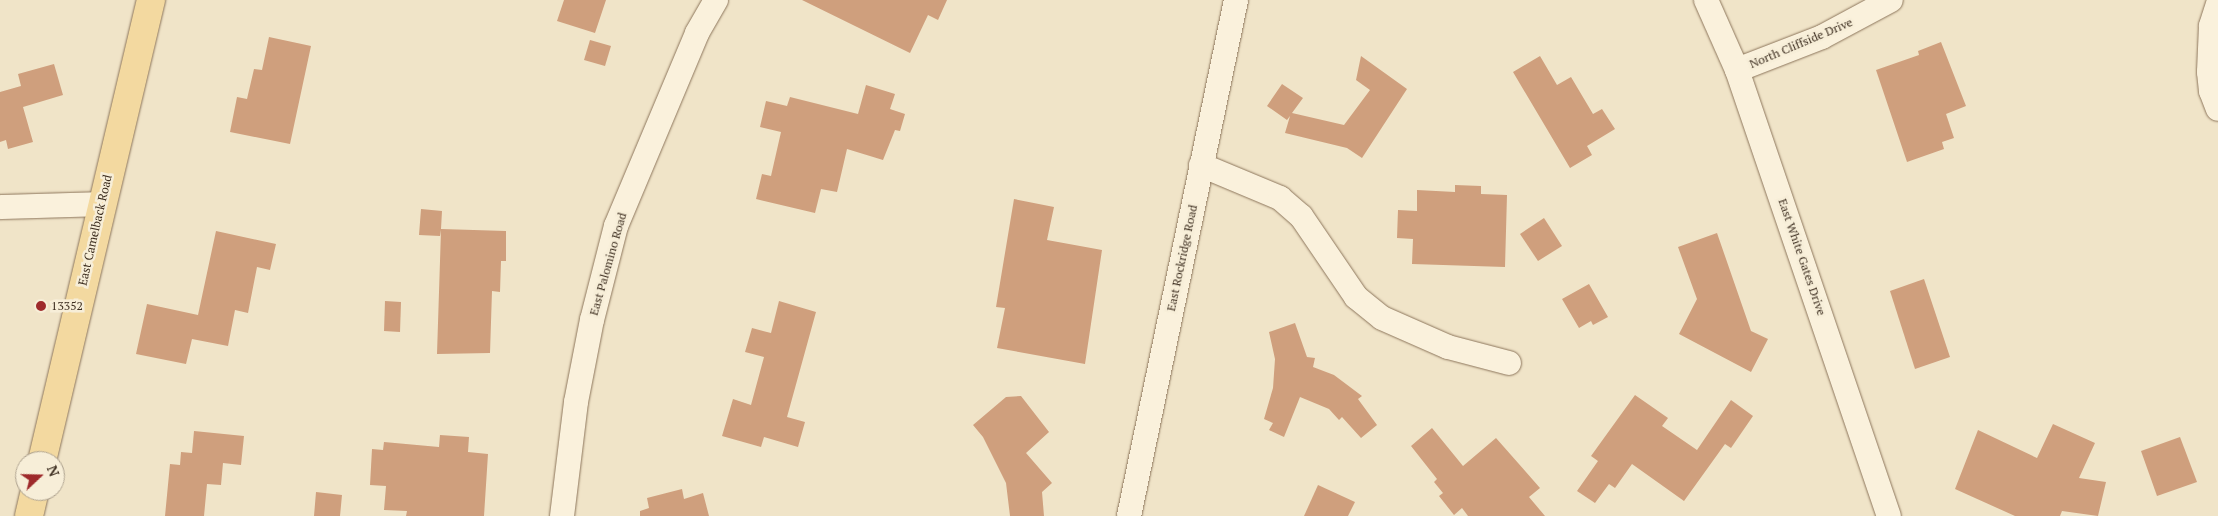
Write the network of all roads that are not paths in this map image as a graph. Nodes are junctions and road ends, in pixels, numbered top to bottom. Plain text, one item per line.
1 (150, 0) edge
2 (716, 0) edge
3 (1236, 0) edge
4 (1706, 0) edge
5 (1891, 0) edge
6 (2218, 4) edge
7 (1737, 70) junction
8 (2218, 109) edge
9 (1201, 165) junction
10 (101, 204) junction
11 (0, 207) edge
12 (1509, 363) dead end
13 (44, 451) edge
14 (33, 501) edge
15 (29, 516) edge
16 (562, 516) edge
17 (1129, 516) edge
18 (1890, 516) edge

1 - 10 main road, East Camelback Road
2 - 16 street, East Palomino Road
3 - 9 street, East Rockridge Road
4 - 7 street, East White Gates Drive
5 - 7 street, North Cliffside Drive
6 - 8 street
7 - 18 street, East White Gates Drive
9 - 12 street
9 - 17 street, East Rockridge Road
10 - 11 street
10 - 13 main road, East Camelback Road
14 - 15 main road

